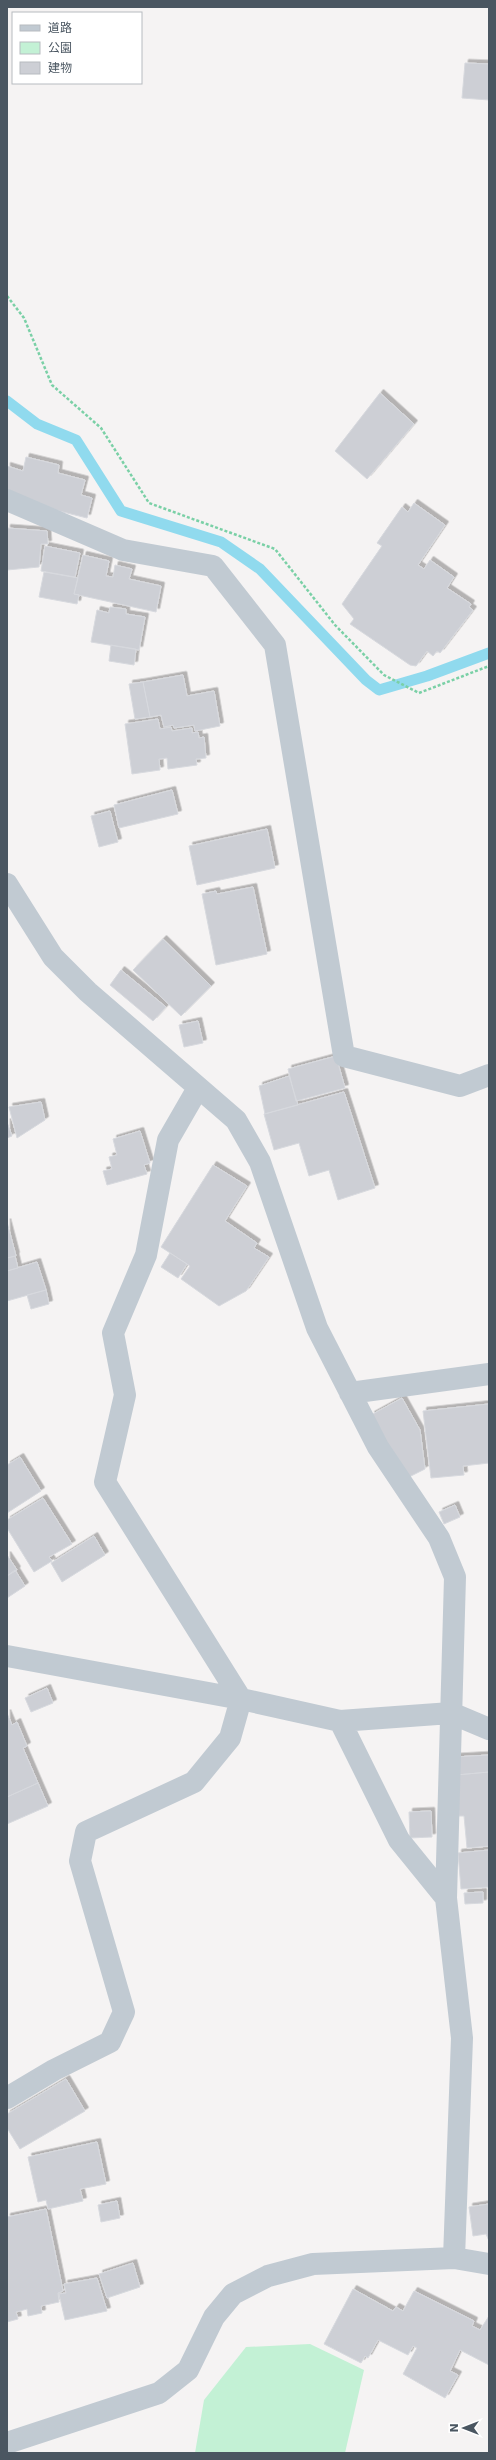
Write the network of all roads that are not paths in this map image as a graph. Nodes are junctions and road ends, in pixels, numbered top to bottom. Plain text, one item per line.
1 (7, 500) edge
2 (7, 884) edge
3 (489, 1075) edge
4 (198, 1088) junction
5 (489, 1374) edge
6 (350, 1393) junction
7 (7, 1656) edge
8 (241, 1699) junction
9 (451, 1713) junction
10 (340, 1722) junction
11 (489, 1730) edge
12 (446, 1898) junction
13 (7, 2098) edge
14 (454, 2258) junction
15 (489, 2264) edge
16 (7, 2443) edge

1 - 3 street
2 - 4 street
4 - 6 street
4 - 8 street
5 - 6 street
6 - 9 street
7 - 8 street
8 - 10 street
8 - 13 street
9 - 10 street
9 - 11 street
9 - 12 street
10 - 12 street
12 - 14 street
14 - 15 street
14 - 16 street

